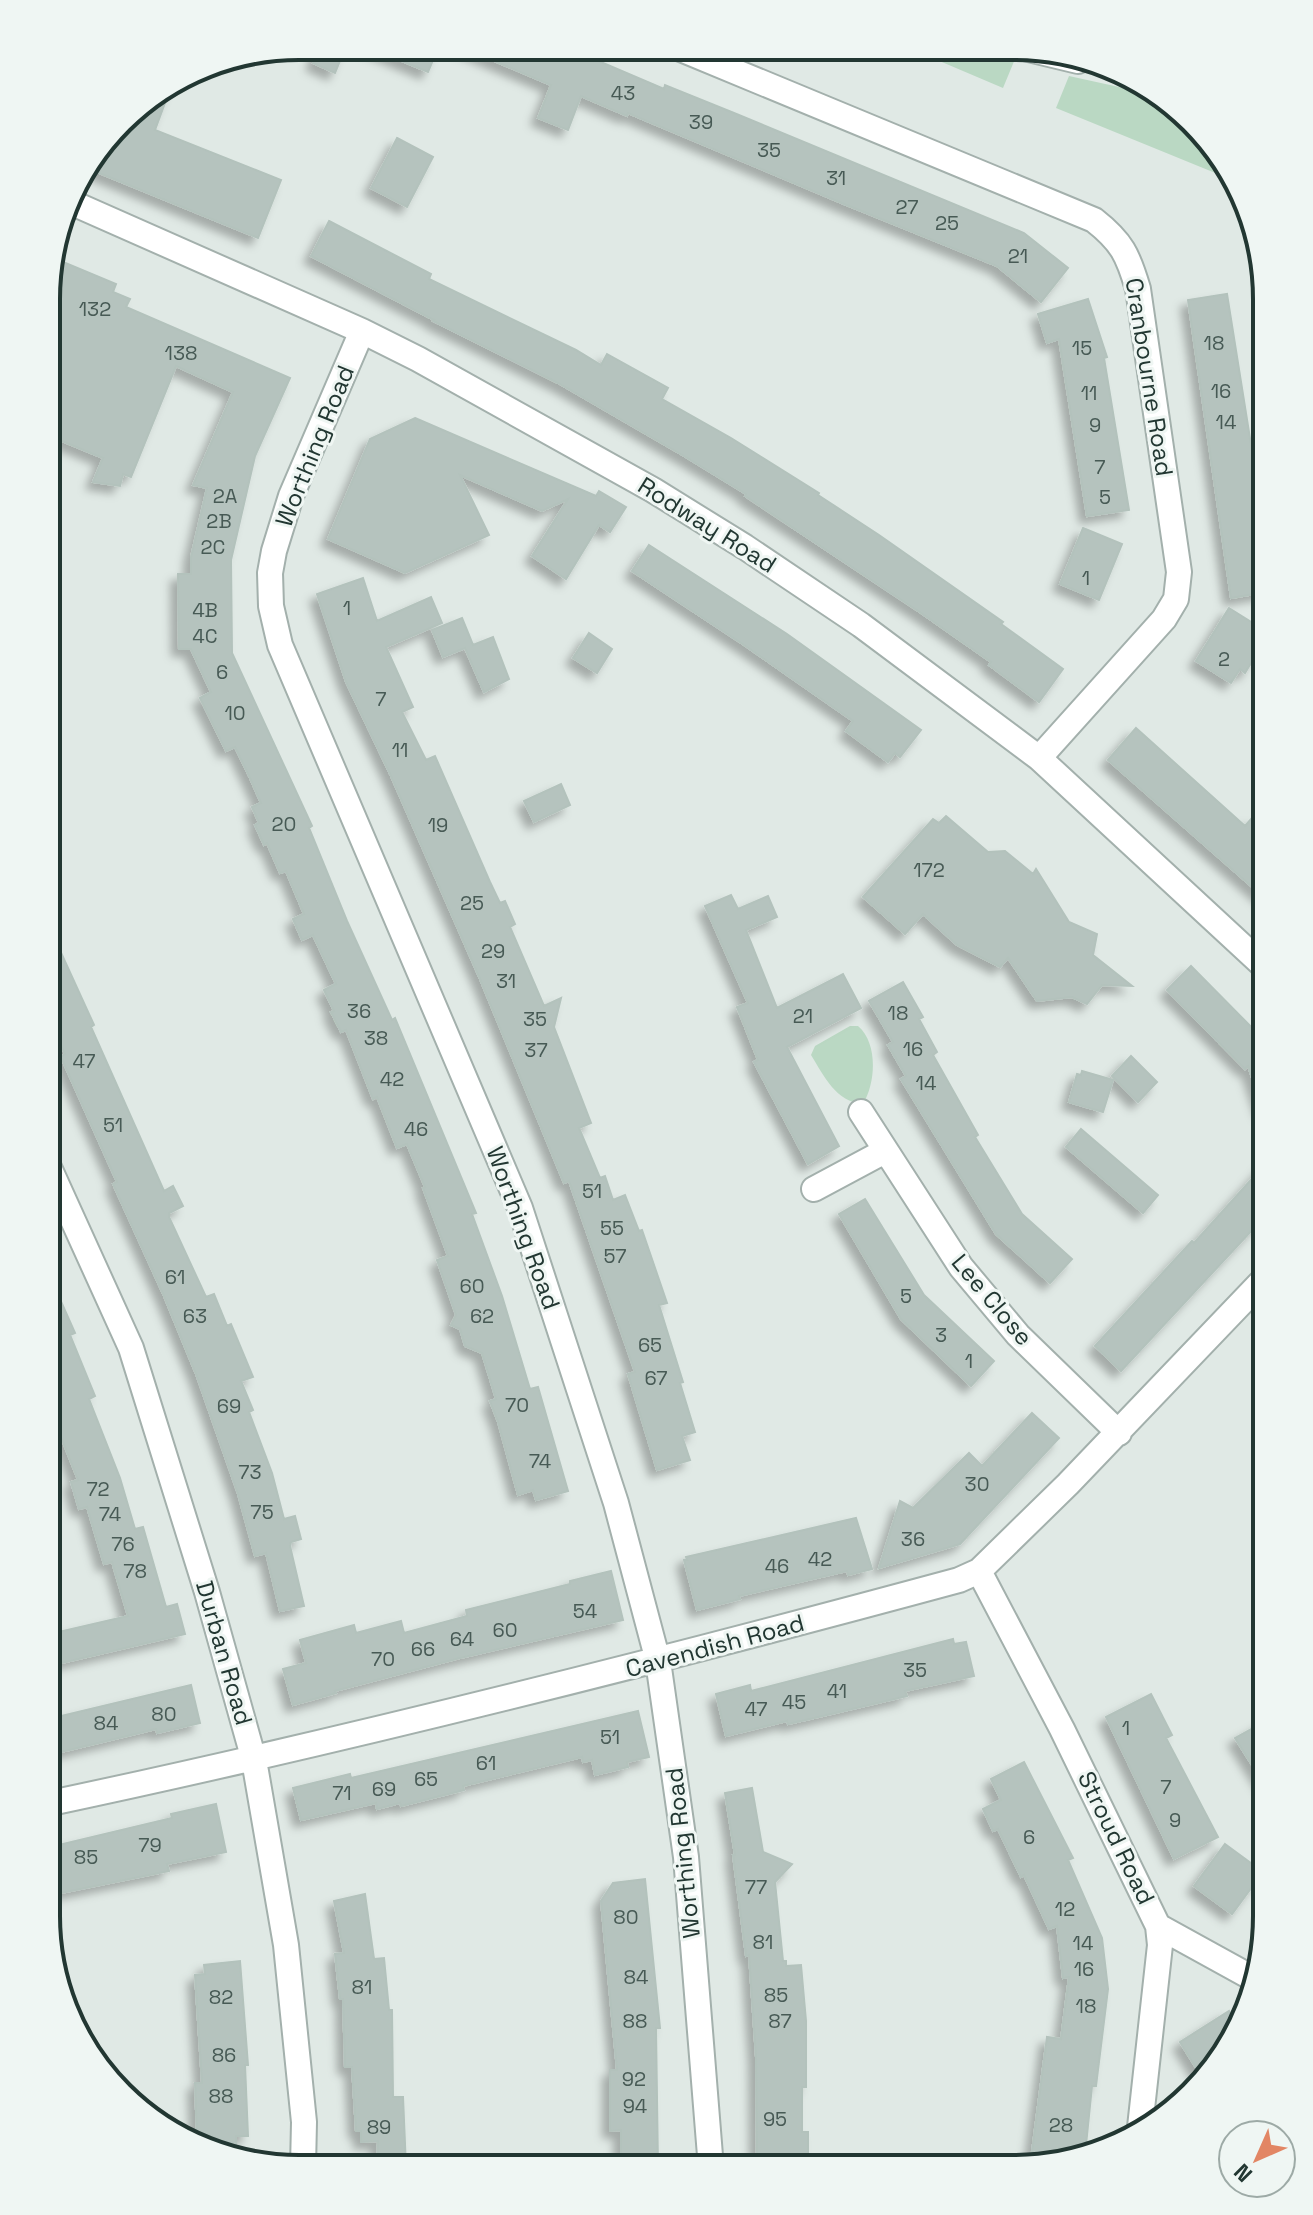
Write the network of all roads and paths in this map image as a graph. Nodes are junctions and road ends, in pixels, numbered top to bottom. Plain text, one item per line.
1 (707, 60) edge
2 (79, 206) edge
3 (362, 331) junction
4 (1039, 758) junction
5 (1253, 956) edge
6 (861, 1112) dead end
7 (885, 1151) junction
8 (814, 1189) dead end
9 (60, 1192) edge
10 (1252, 1291) edge
11 (1119, 1433) junction
12 (979, 1571) junction
13 (658, 1661) junction
14 (254, 1760) junction
15 (60, 1801) edge
16 (1158, 1926) junction
17 (1246, 1974) edge
18 (1141, 2118) edge
19 (303, 2155) edge
20 (710, 2155) edge

1 - 4 street, Cranbourne Road
2 - 3 street, Rodway Road
3 - 4 street, Rodway Road
3 - 13 street, Worthing Road
4 - 5 street, Rodway Road
6 - 7 street, Lee Close
7 - 8 street
7 - 11 street, Lee Close
9 - 14 street, Durban Road
10 - 11 street, Cavendish Road
11 - 12 street, Cavendish Road
12 - 13 street, Cavendish Road
12 - 16 street, Stroud Road
13 - 14 street, Cavendish Road
13 - 20 street, Worthing Road
14 - 15 street, Cavendish Road
14 - 19 street, Durban Road
16 - 17 street
16 - 18 street, Stroud Road

